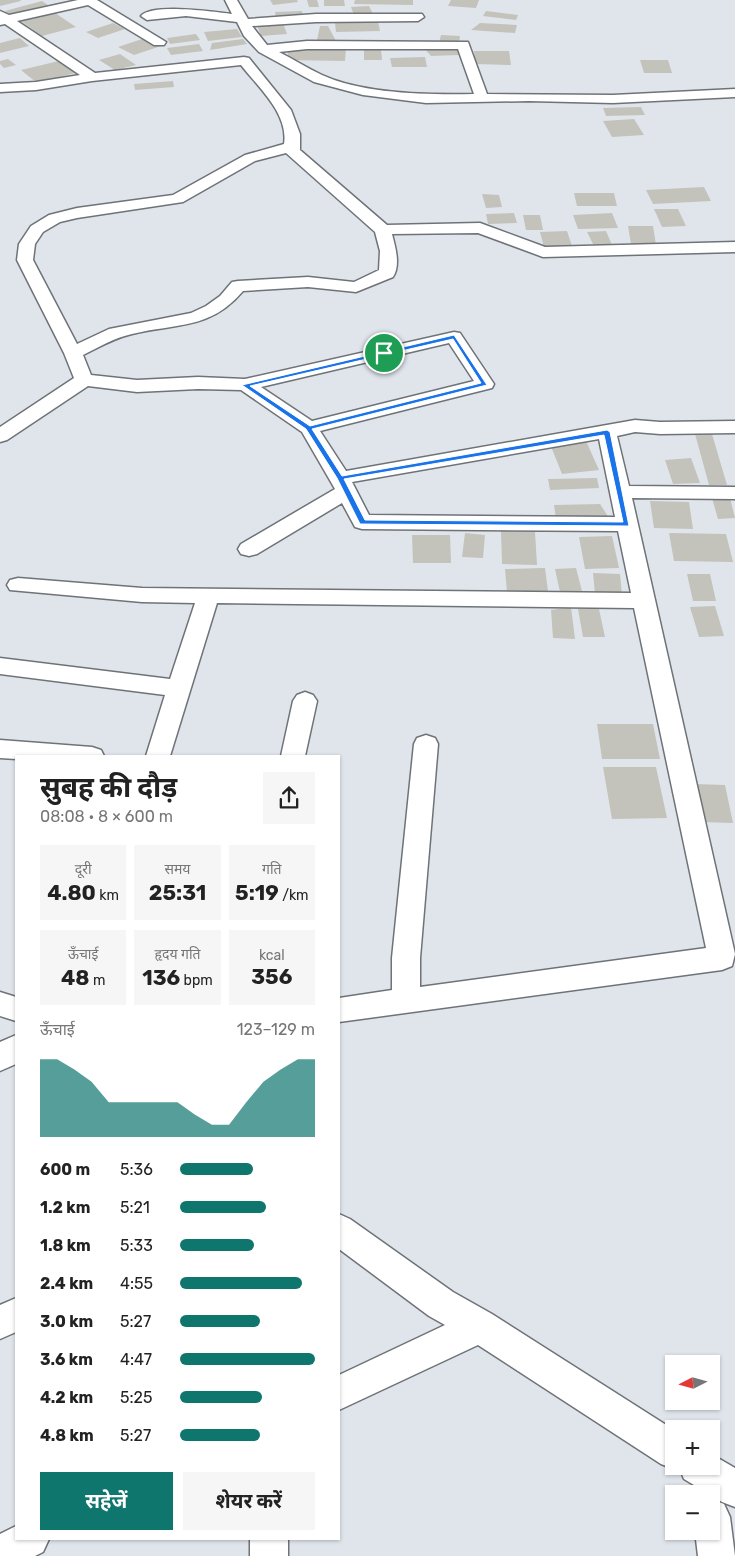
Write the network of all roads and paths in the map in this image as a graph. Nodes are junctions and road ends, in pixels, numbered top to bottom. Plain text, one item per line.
1 (231, 0) edge
2 (89, 1) edge
3 (146, 14) junction
4 (418, 17) dead end
5 (3, 18) edge
6 (243, 21) junction
7 (124, 22) junction
8 (264, 49) junction
9 (166, 55) junction
10 (92, 77) junction
11 (0, 88) edge
12 (735, 92) edge
13 (482, 98) junction
14 (291, 147) junction
15 (383, 230) junction
16 (735, 247) edge
17 (73, 354) junction
18 (84, 380) junction
19 (245, 385) junction
20 (735, 427) edge
21 (308, 428) junction
22 (607, 432) junction
23 (0, 436) edge
24 (344, 484) junction
25 (620, 492) junction
26 (735, 493) edge
27 (627, 524) junction
28 (249, 549) dead end
29 (18, 585) dead end
30 (208, 597) junction
31 (644, 601) junction
32 (0, 666) edge
33 (180, 689) junction
34 (305, 702) dead end
35 (426, 744) dead end
36 (0, 749) edge
37 (79, 755) edge
38 (158, 755) edge
39 (293, 755) edge
40 (406, 1001) junction
41 (0, 1004) edge
42 (15, 1009) edge
43 (340, 1010) edge
44 (15, 1048) edge
45 (0, 1057) edge
46 (340, 1231) edge
47 (15, 1316) edge
48 (0, 1322) edge
49 (480, 1326) junction
50 (340, 1393) edge
51 (665, 1445) edge
52 (703, 1477) edge
53 (735, 1489) edge
54 (28, 1540) edge
55 (269, 1540) edge
56 (715, 1540) edge
57 (0, 1553) edge
58 (269, 1556) edge
59 (717, 1556) edge

1 - 6 street
2 - 5 street
2 - 7 street
3 - 6 street
3 - 7 street
3 - 9 street
4 - 6 street
5 - 10 street
6 - 8 street
7 - 9 street
8 - 13 street
8 - 13 street
9 - 10 street
9 - 14 street
10 - 11 street
12 - 13 street
14 - 15 street
14 - 17 street
15 - 16 street
15 - 17 street
17 - 18 street
18 - 19 street
18 - 23 street
19 - 21 street
19 - 21 street
20 - 22 street
21 - 24 street
22 - 24 street
22 - 25 street
24 - 27 street
24 - 28 street
25 - 26 street
25 - 27 street
27 - 31 street
29 - 30 street
30 - 31 street
30 - 33 street
31 - 40 street
32 - 33 street
33 - 38 street
34 - 39 street
35 - 40 street
36 - 37 street
40 - 43 street
41 - 42 street
44 - 45 street
46 - 49 street
47 - 48 street
49 - 50 street
49 - 51 street
52 - 53 street
54 - 57 street
55 - 58 street
56 - 59 street

